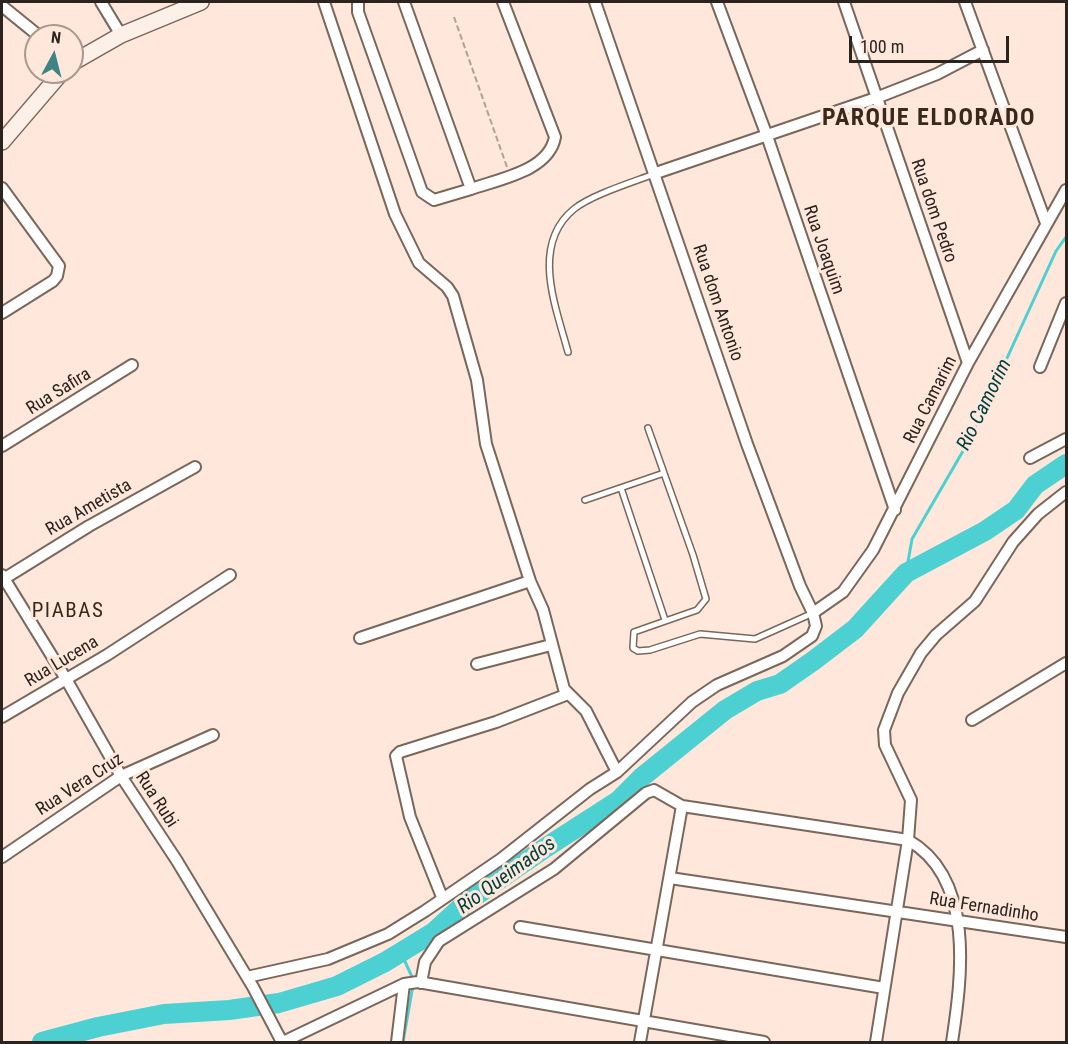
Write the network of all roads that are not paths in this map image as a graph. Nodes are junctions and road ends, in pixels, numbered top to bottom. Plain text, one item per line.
1 (101, 2) edge
2 (201, 2) edge
3 (324, 2) edge
4 (358, 2) edge
5 (404, 2) edge
6 (503, 2) edge
7 (595, 2) edge
8 (717, 2) edge
9 (844, 2) edge
10 (965, 2) edge
11 (2, 6) edge
12 (24, 24) edge
13 (121, 35) junction
14 (983, 50) junction
15 (84, 56) edge
16 (52, 84) edge
17 (876, 98) junction
18 (767, 136) junction
19 (2, 142) edge
20 (656, 173) junction
21 (2, 189) edge
22 (471, 189) junction
23 (1066, 190) edge
24 (1046, 223) junction
25 (1066, 303) edge
26 (2, 313) edge
27 (568, 352) dead end
28 (968, 363) junction
29 (132, 365) dead end
30 (1040, 367) dead end
31 (648, 428) dead end
32 (1066, 440) edge
33 (2, 446) edge
34 (1030, 458) dead end
35 (195, 467) dead end
36 (664, 473) junction
37 (621, 488) junction
38 (1066, 492) edge
39 (585, 500) dead end
40 (895, 510) junction
41 (230, 575) dead end
42 (2, 578) edge
43 (530, 581) junction
44 (813, 613) junction
45 (665, 620) junction
46 (360, 638) dead end
47 (551, 645) junction
48 (1066, 663) edge
49 (477, 664) dead end
50 (66, 679) junction
51 (568, 694) junction
52 (2, 717) edge
53 (972, 720) dead end
54 (213, 735) dead end
55 (617, 772) junction
56 (121, 776) junction
57 (682, 806) junction
58 (908, 840) junction
59 (2, 857) edge
60 (670, 878) junction
61 (442, 897) junction
62 (897, 911) junction
63 (957, 920) junction
64 (520, 927) dead end
65 (1066, 937) edge
66 (657, 949) junction
67 (247, 977) junction
68 (414, 983) junction
69 (884, 988) junction
70 (644, 1024) junction
71 (282, 1042) edge
72 (398, 1042) edge
73 (640, 1042) edge
74 (764, 1042) edge
75 (876, 1042) edge
76 (952, 1042) edge

1 - 13 street
2 - 13 street
3 - 43 street
4 - 22 street
5 - 22 street
6 - 22 street
7 - 20 street, Rua dom Antonio
8 - 18 street, Rua Joaquim
9 - 17 street, Rua dom Pedro
10 - 14 street
11 - 12 street
13 - 15 street
14 - 17 street
14 - 24 street
16 - 19 street
17 - 18 street
17 - 28 street, Rua dom Pedro
18 - 20 street
18 - 40 street, Rua Joaquim
20 - 27 lane
20 - 44 street, Rua dom Antonio
21 - 26 street
23 - 24 street, Rua Camarim
24 - 28 street, Rua Camarim
25 - 30 street
28 - 40 street, Rua Camarim
29 - 33 street, Rua Safira
31 - 36 lane
32 - 34 street
35 - 42 street, Rua Ametista
36 - 37 lane
36 - 45 lane
37 - 39 lane
37 - 45 lane
38 - 58 street
40 - 44 street, Rua Camarim
41 - 50 street, Rua Lucena
42 - 50 street, Rua Rubi
43 - 46 street
43 - 47 street
44 - 45 lane
44 - 55 street
47 - 49 street
47 - 51 street
48 - 53 street
50 - 52 street, Rua Lucena
50 - 56 street, Rua Rubi
51 - 55 street
51 - 61 street
54 - 56 street, Rua Vera Cruz
55 - 61 street
56 - 59 street, Rua Vera Cruz
56 - 67 street, Rua Rubi
57 - 58 street
57 - 60 street
57 - 68 street
58 - 62 street
58 - 63 street
60 - 62 street, Rua Fernadinho
60 - 66 street
61 - 67 street
62 - 63 street, Rua Fernadinho
62 - 69 street
63 - 65 street, Rua Fernadinho
63 - 76 street
64 - 66 street
66 - 69 street
66 - 70 street
67 - 71 street, Rua Rubi
68 - 70 street
68 - 71 street
68 - 72 street
69 - 75 street
70 - 73 street
70 - 74 street

